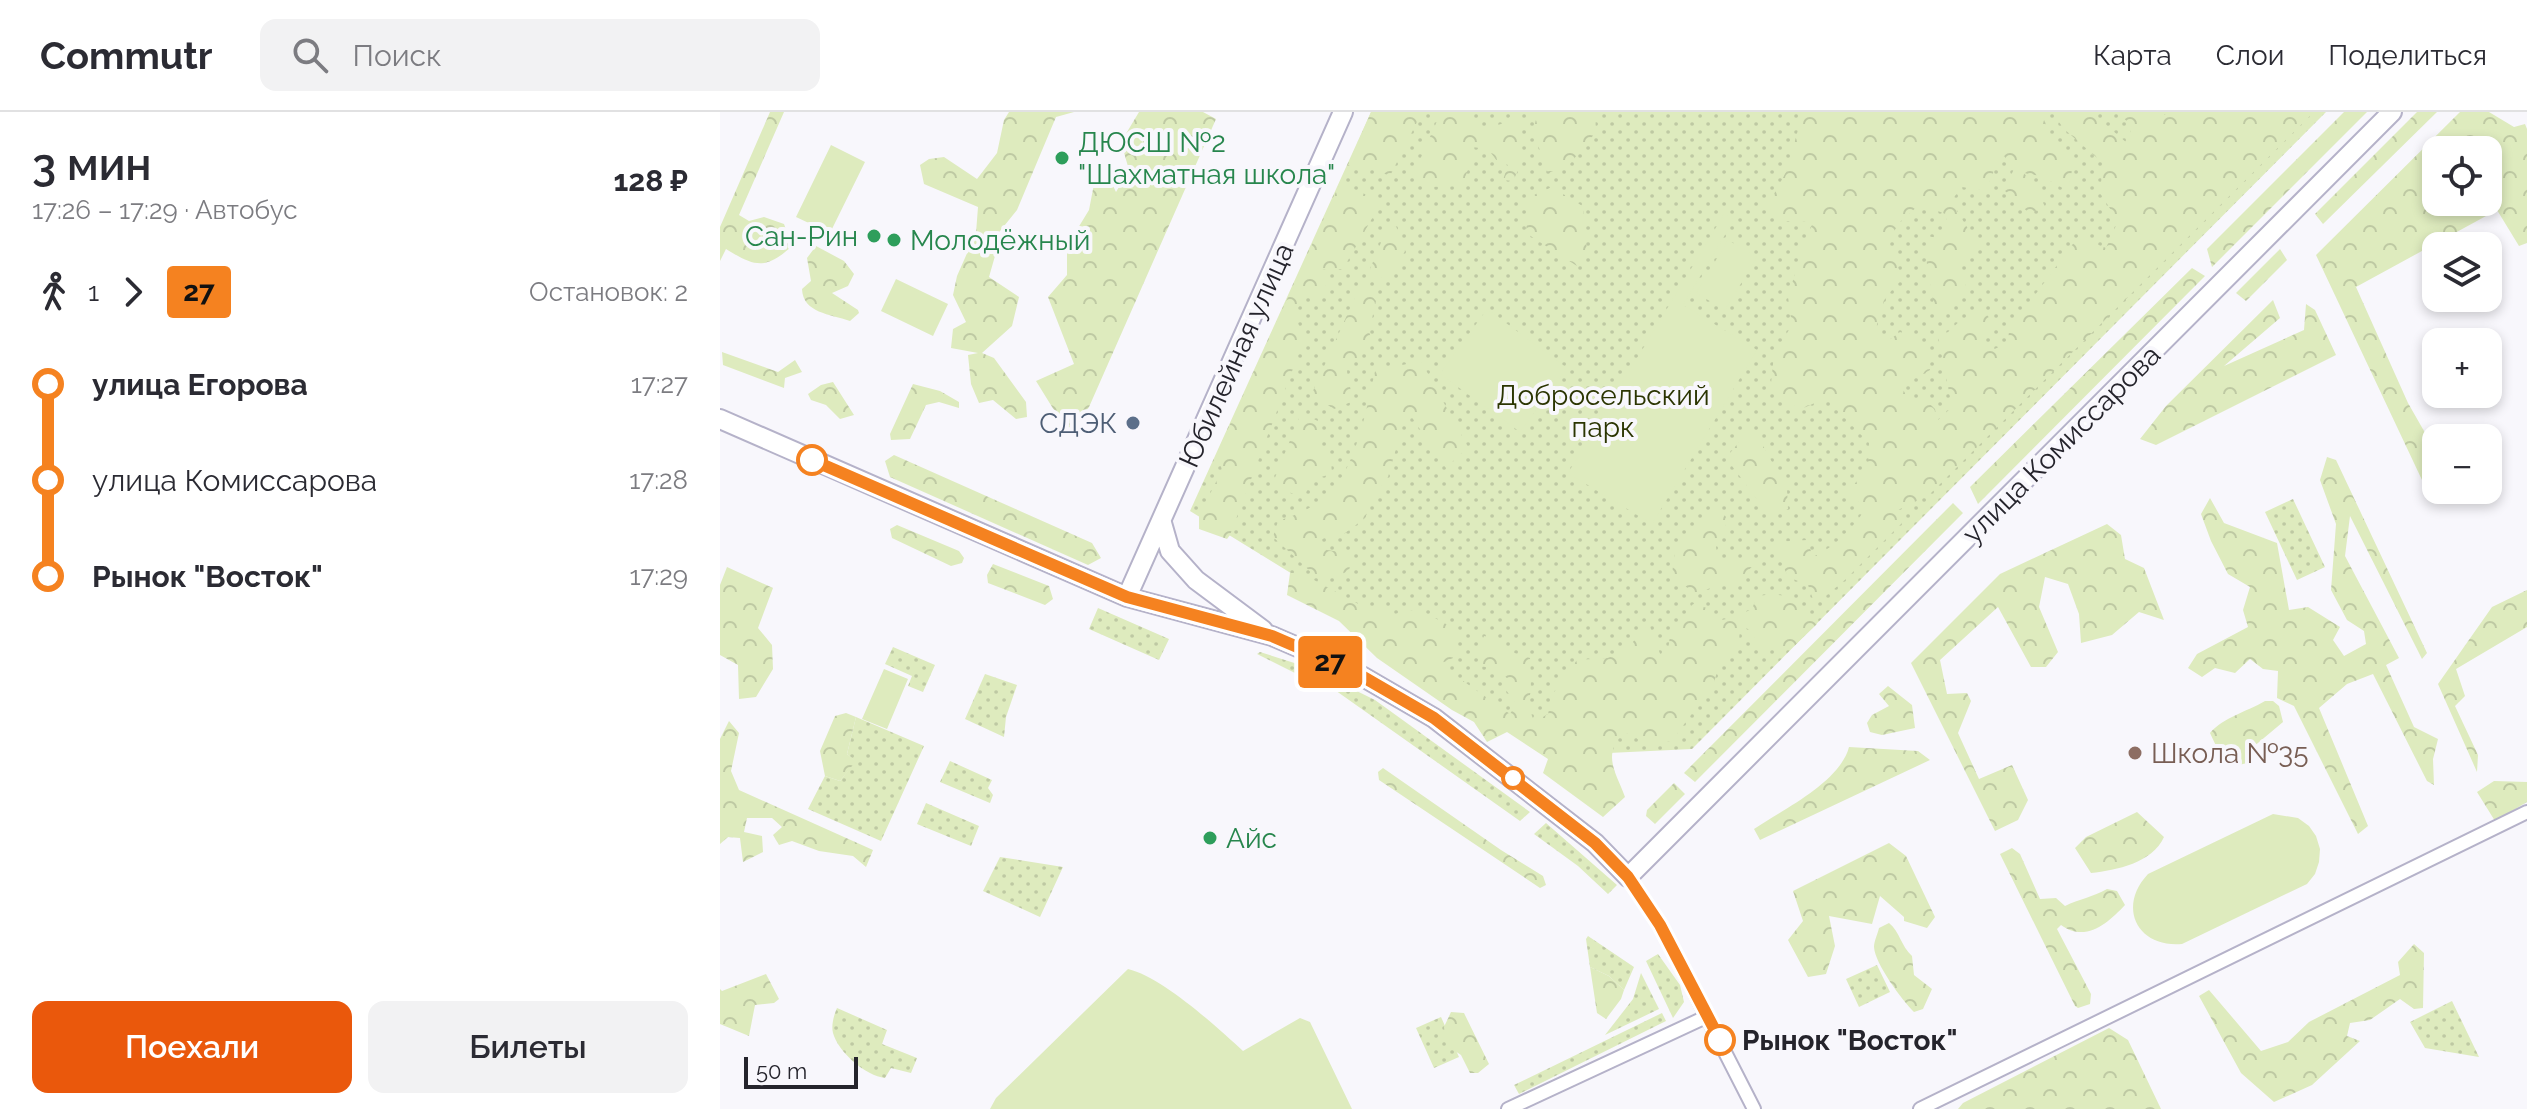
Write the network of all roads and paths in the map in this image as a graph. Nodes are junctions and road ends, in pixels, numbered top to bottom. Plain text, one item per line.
1 (1343, 112) edge
2 (2392, 112) edge
3 (720, 419) edge
4 (1162, 523) junction
5 (1127, 597) junction
6 (1272, 636) junction
7 (2527, 812) edge
8 (1628, 877) junction
9 (1708, 1016) junction
10 (1508, 1109) edge
11 (1754, 1109) edge
12 (1920, 1109) edge

1 - 4 main road, Юбилейная улица
2 - 8 main road, улица Комиссарова
3 - 5 main road
4 - 5 main road, Юбилейная улица
4 - 6 main road
5 - 6 main road
6 - 8 main road
7 - 12 street
8 - 9 street
9 - 10 street
9 - 11 street

